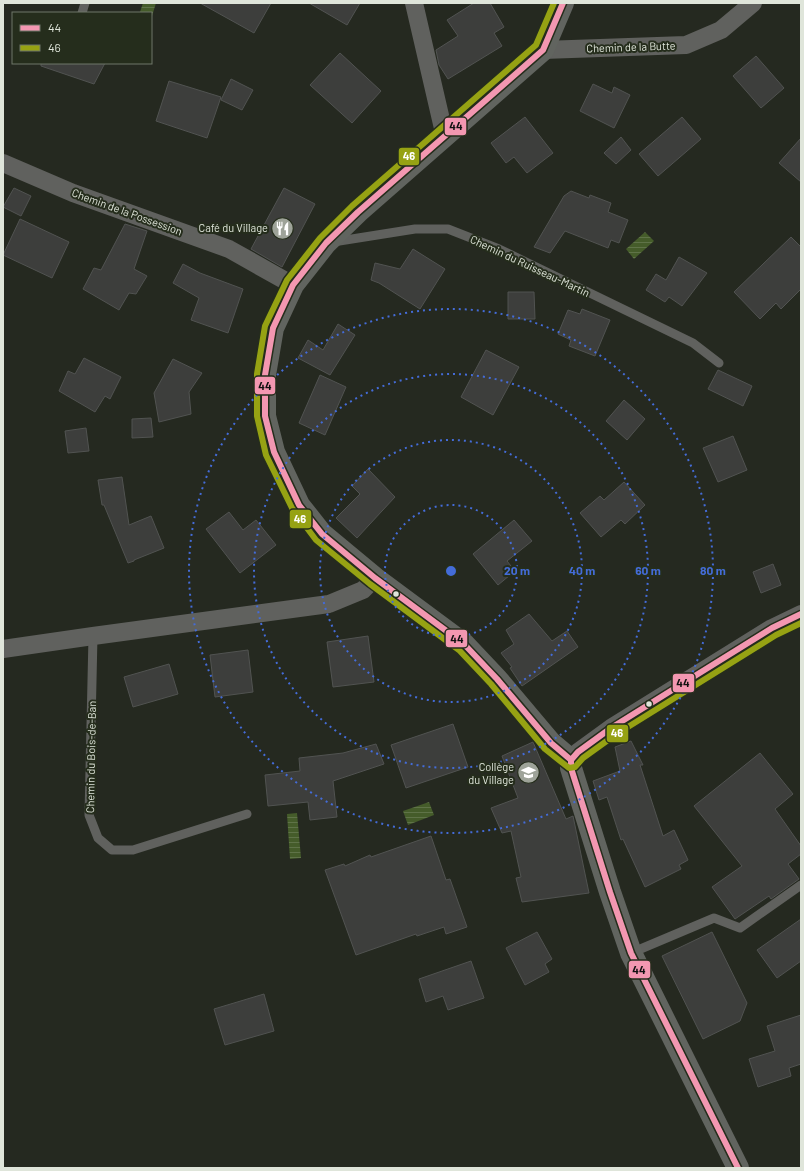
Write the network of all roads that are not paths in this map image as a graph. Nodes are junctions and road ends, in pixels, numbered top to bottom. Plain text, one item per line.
1 (414, 3) edge
2 (564, 3) edge
3 (753, 3) edge
4 (543, 50) junction
5 (445, 137) junction
6 (3, 163) edge
7 (326, 243) junction
8 (293, 285) junction
9 (719, 363) dead end
10 (375, 578) junction
11 (801, 614) edge
12 (93, 636) junction
13 (3, 649) edge
14 (571, 760) junction
15 (247, 814) dead end
16 (801, 885) edge
17 (631, 953) junction
18 (738, 1168) edge

1 - 5 street
2 - 4 street
3 - 4 street, Chemin de la Butte
4 - 5 street
5 - 7 street
6 - 8 street, Chemin de la Possession
7 - 8 street
7 - 9 lane, Chemin du Ruisseau-Martin
8 - 10 street
10 - 12 street
10 - 14 street
11 - 14 street
12 - 13 street
12 - 15 lane, Chemin du Bois-de-Ban
14 - 17 street
16 - 17 lane
17 - 18 street

